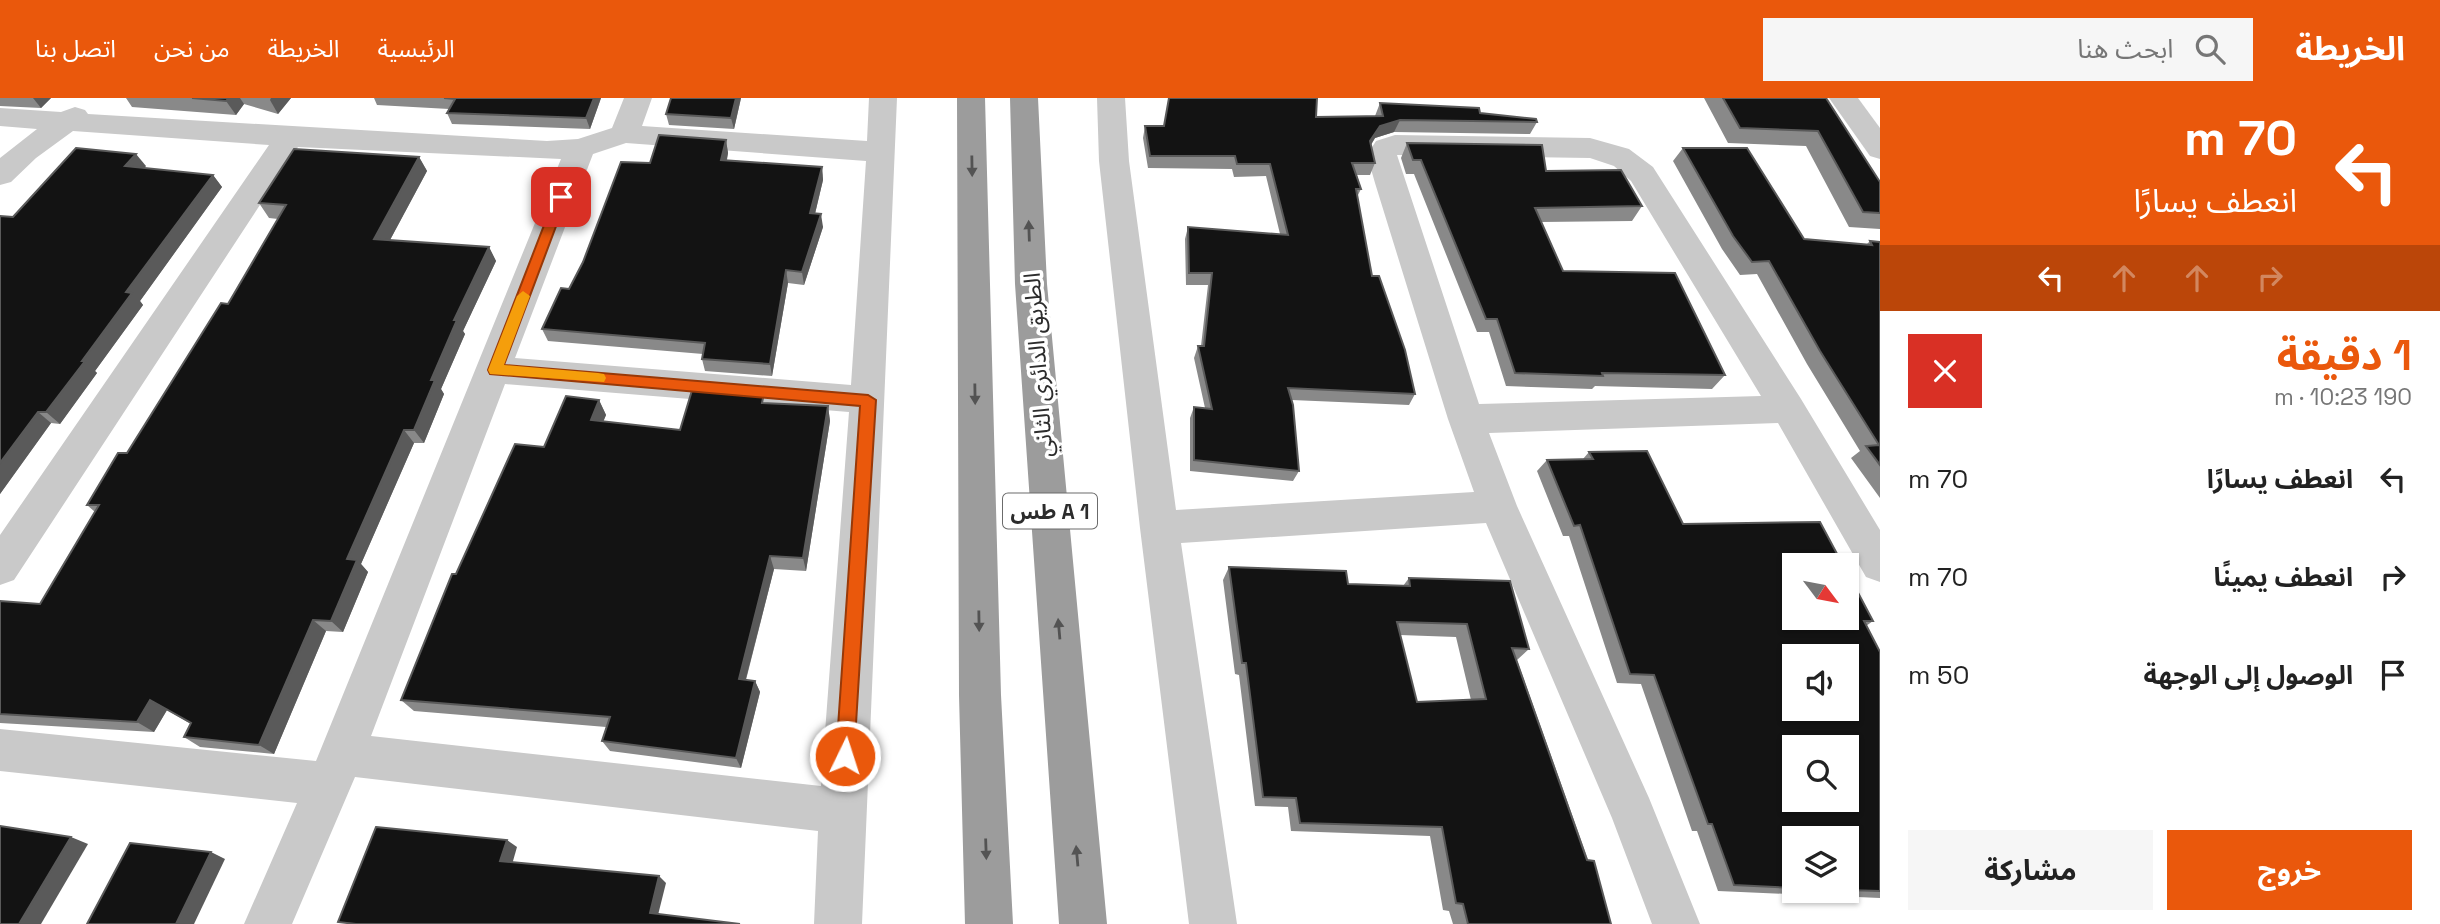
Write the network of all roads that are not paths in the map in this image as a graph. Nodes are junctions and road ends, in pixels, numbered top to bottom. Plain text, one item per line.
1 (90, 98) edge
2 (638, 98) edge
3 (883, 98) edge
4 (971, 98) edge
5 (1024, 98) edge
6 (1111, 98) edge
7 (1843, 98) edge
8 (0, 117) edge
9 (71, 120) junction
10 (624, 134) junction
11 (290, 137) junction
12 (580, 148) junction
13 (1880, 149) edge
14 (883, 152) junction
15 (0, 175) edge
16 (495, 370) junction
17 (868, 400) junction
18 (1788, 409) junction
19 (1466, 419) junction
20 (1498, 506) junction
21 (1159, 528) junction
22 (1880, 565) edge
23 (0, 568) edge
24 (0, 750) edge
25 (335, 769) junction
26 (841, 811) junction
27 (268, 924) edge
28 (838, 924) edge
29 (989, 924) edge
30 (1083, 924) edge
31 (1213, 924) edge
32 (1676, 924) edge

1 - 9 street
2 - 10 street
3 - 14 street
4 -> 29 highway, طس A 1
30 -> 5 highway, الطريق الدائري الثاني / طس A 1
6 - 21 street
7 - 13 street
8 - 9 street
9 - 11 street
9 - 15 street
10 - 12 street
10 - 14 street
11 - 12 street
11 - 23 street
12 - 16 street
14 - 17 street
16 - 17 street
16 - 25 street
17 - 26 street
18 - 19 street
18 - 19 street
18 - 22 street
19 - 20 street
20 - 21 street
20 - 32 street
21 - 31 street
24 - 25 street
25 - 26 street
25 - 27 street
26 - 28 street

